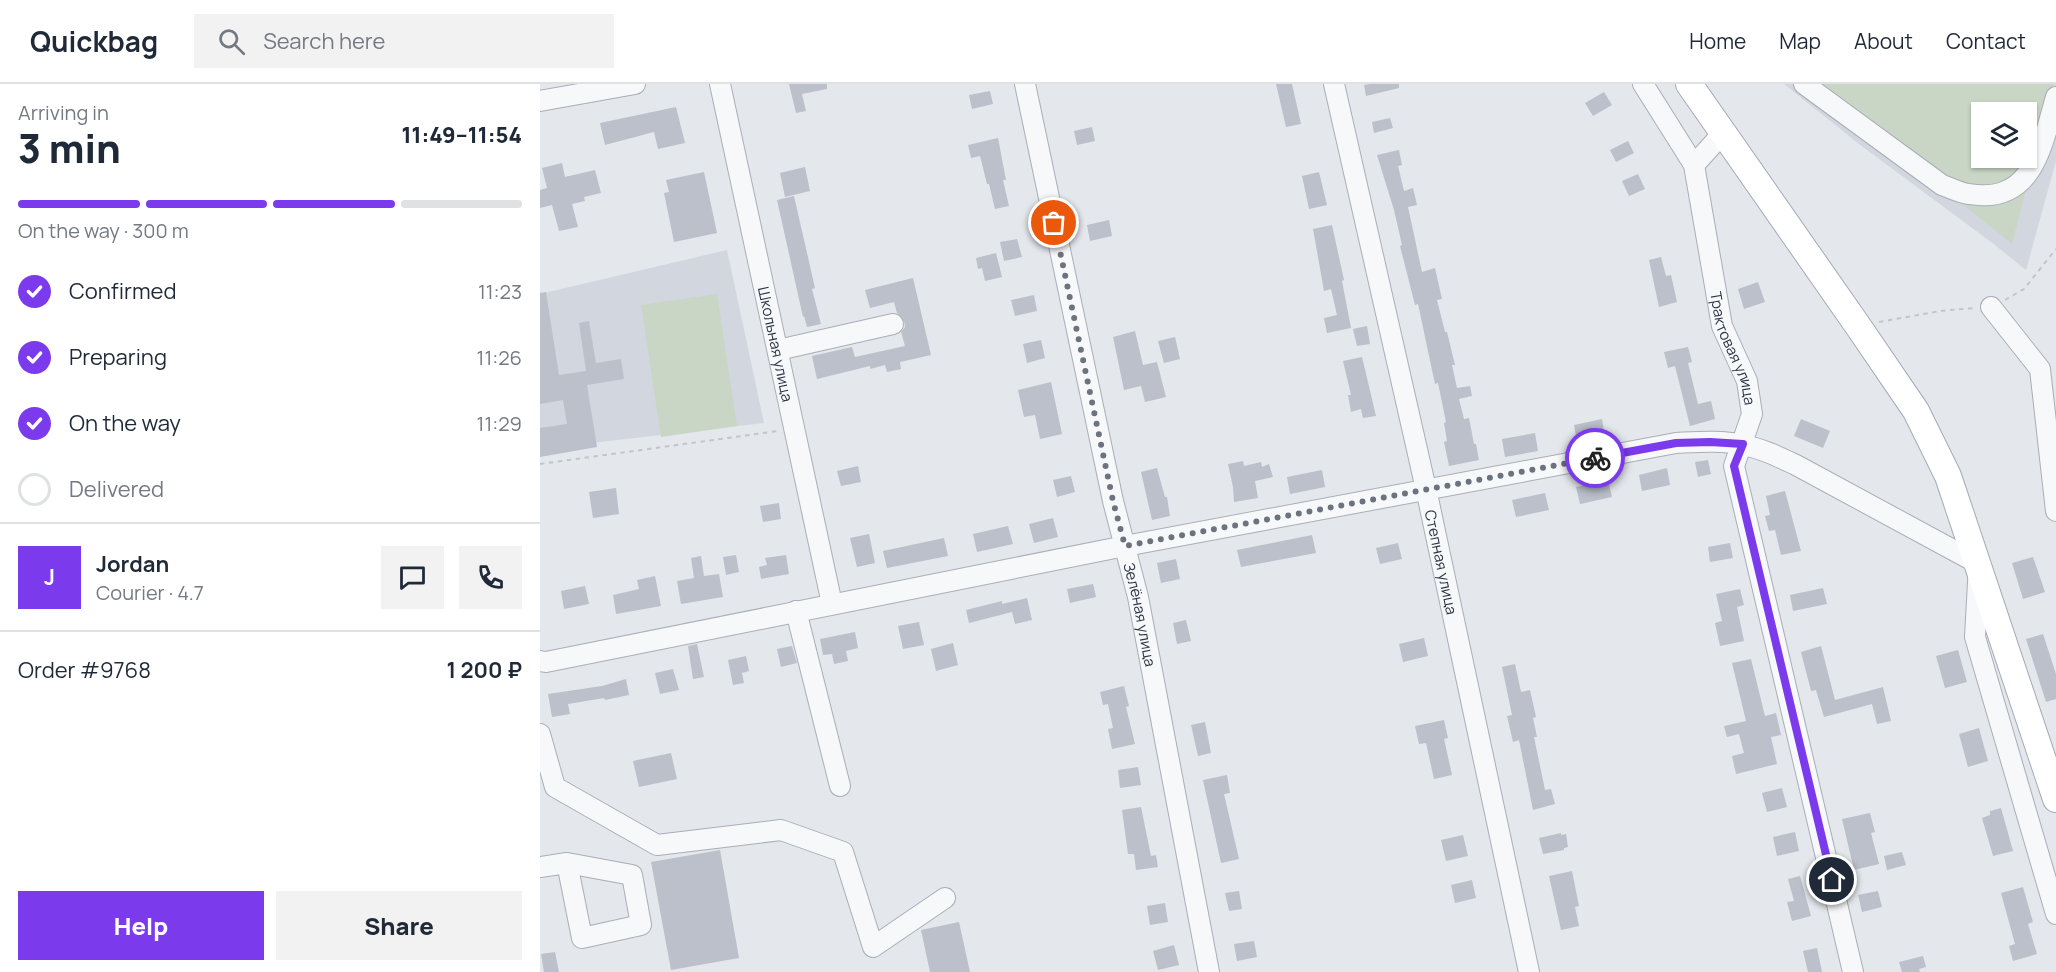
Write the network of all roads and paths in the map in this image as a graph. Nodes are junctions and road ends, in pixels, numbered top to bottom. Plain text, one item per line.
1 (635, 84) edge
2 (720, 84) edge
3 (1025, 84) edge
4 (1334, 84) edge
5 (1643, 84) edge
6 (1689, 84) edge
7 (1804, 84) edge
8 (2056, 97) edge
9 (540, 101) edge
10 (1723, 133) junction
11 (1694, 165) junction
12 (2056, 249) edge
13 (1991, 307) junction
14 (893, 324) dead end
15 (1858, 326) junction
16 (778, 350) junction
17 (2040, 369) junction
18 (2056, 381) edge
19 (795, 429) junction
20 (1743, 444) junction
21 (540, 464) edge
22 (1426, 489) junction
23 (2056, 511) edge
24 (1125, 546) junction
25 (1979, 564) junction
26 (832, 603) junction
27 (796, 611) junction
28 (540, 661) edge
29 (540, 734) edge
30 (840, 786) dead end
31 (2056, 799) edge
32 (567, 862) junction
33 (540, 867) edge
34 (945, 898) dead end
35 (2056, 914) edge
36 (1209, 972) edge
37 (1528, 972) edge
38 (1853, 972) edge

1 - 9 street
2 - 16 street, Школьная улица
3 - 24 street, Зелёная улица
4 - 22 street, Степная улица
5 - 11 street, Трактовая улица
6 - 10 main road
7 - 8 street
10 - 11 street
10 - 15 main road
11 - 20 street, Трактовая улица
12 - 13 path
13 - 15 path
13 - 17 street
14 - 16 street
15 - 25 main road
16 - 19 street, Школьная улица
17 - 18 street
17 - 23 street
19 - 21 path
19 - 26 street, Школьная улица
20 - 22 street
20 - 25 street
20 - 38 street, Трактовая улица
22 - 24 street
22 - 37 street, Степная улица
24 - 26 street
24 - 36 street, Зелёная улица
25 - 31 main road
25 - 35 street
26 - 27 street
27 - 28 street
27 - 30 street
29 - 34 street
32 - 32 street
32 - 33 street

